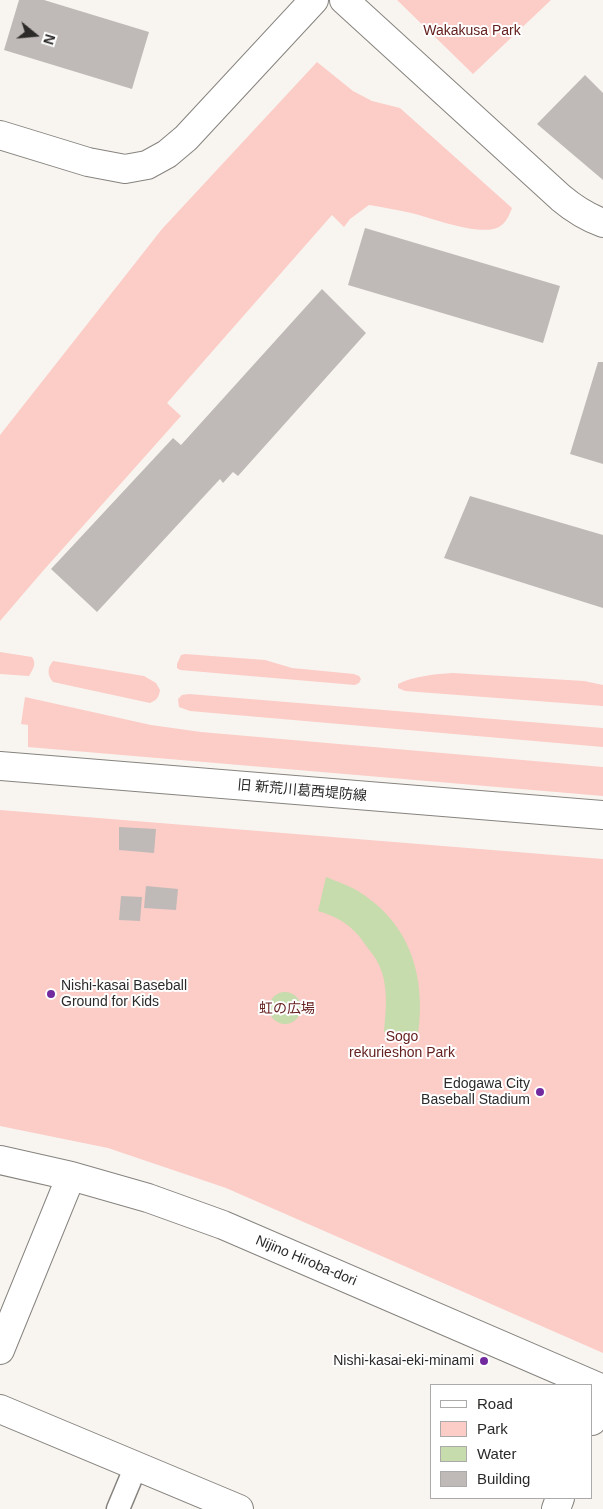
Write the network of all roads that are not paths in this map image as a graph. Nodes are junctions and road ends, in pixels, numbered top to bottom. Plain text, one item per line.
1 (314, 0) edge
2 (344, 0) edge
3 (0, 135) edge
4 (603, 223) edge
5 (0, 766) edge
6 (603, 815) edge
7 (0, 1160) edge
8 (71, 1176) junction
9 (0, 1350) edge
10 (591, 1384) edge
11 (603, 1393) edge
12 (0, 1410) edge
13 (593, 1418) edge
14 (136, 1466) junction
15 (118, 1509) edge
16 (239, 1509) edge

1 - 3 street
2 - 4 street
5 - 6 street, 旧 新荒川葛西堤防線
7 - 8 street, Nijino Hiroba-dori
8 - 9 street
8 - 10 street, Nijino Hiroba-dori
11 - 13 street
12 - 14 street
14 - 15 street
14 - 16 street

